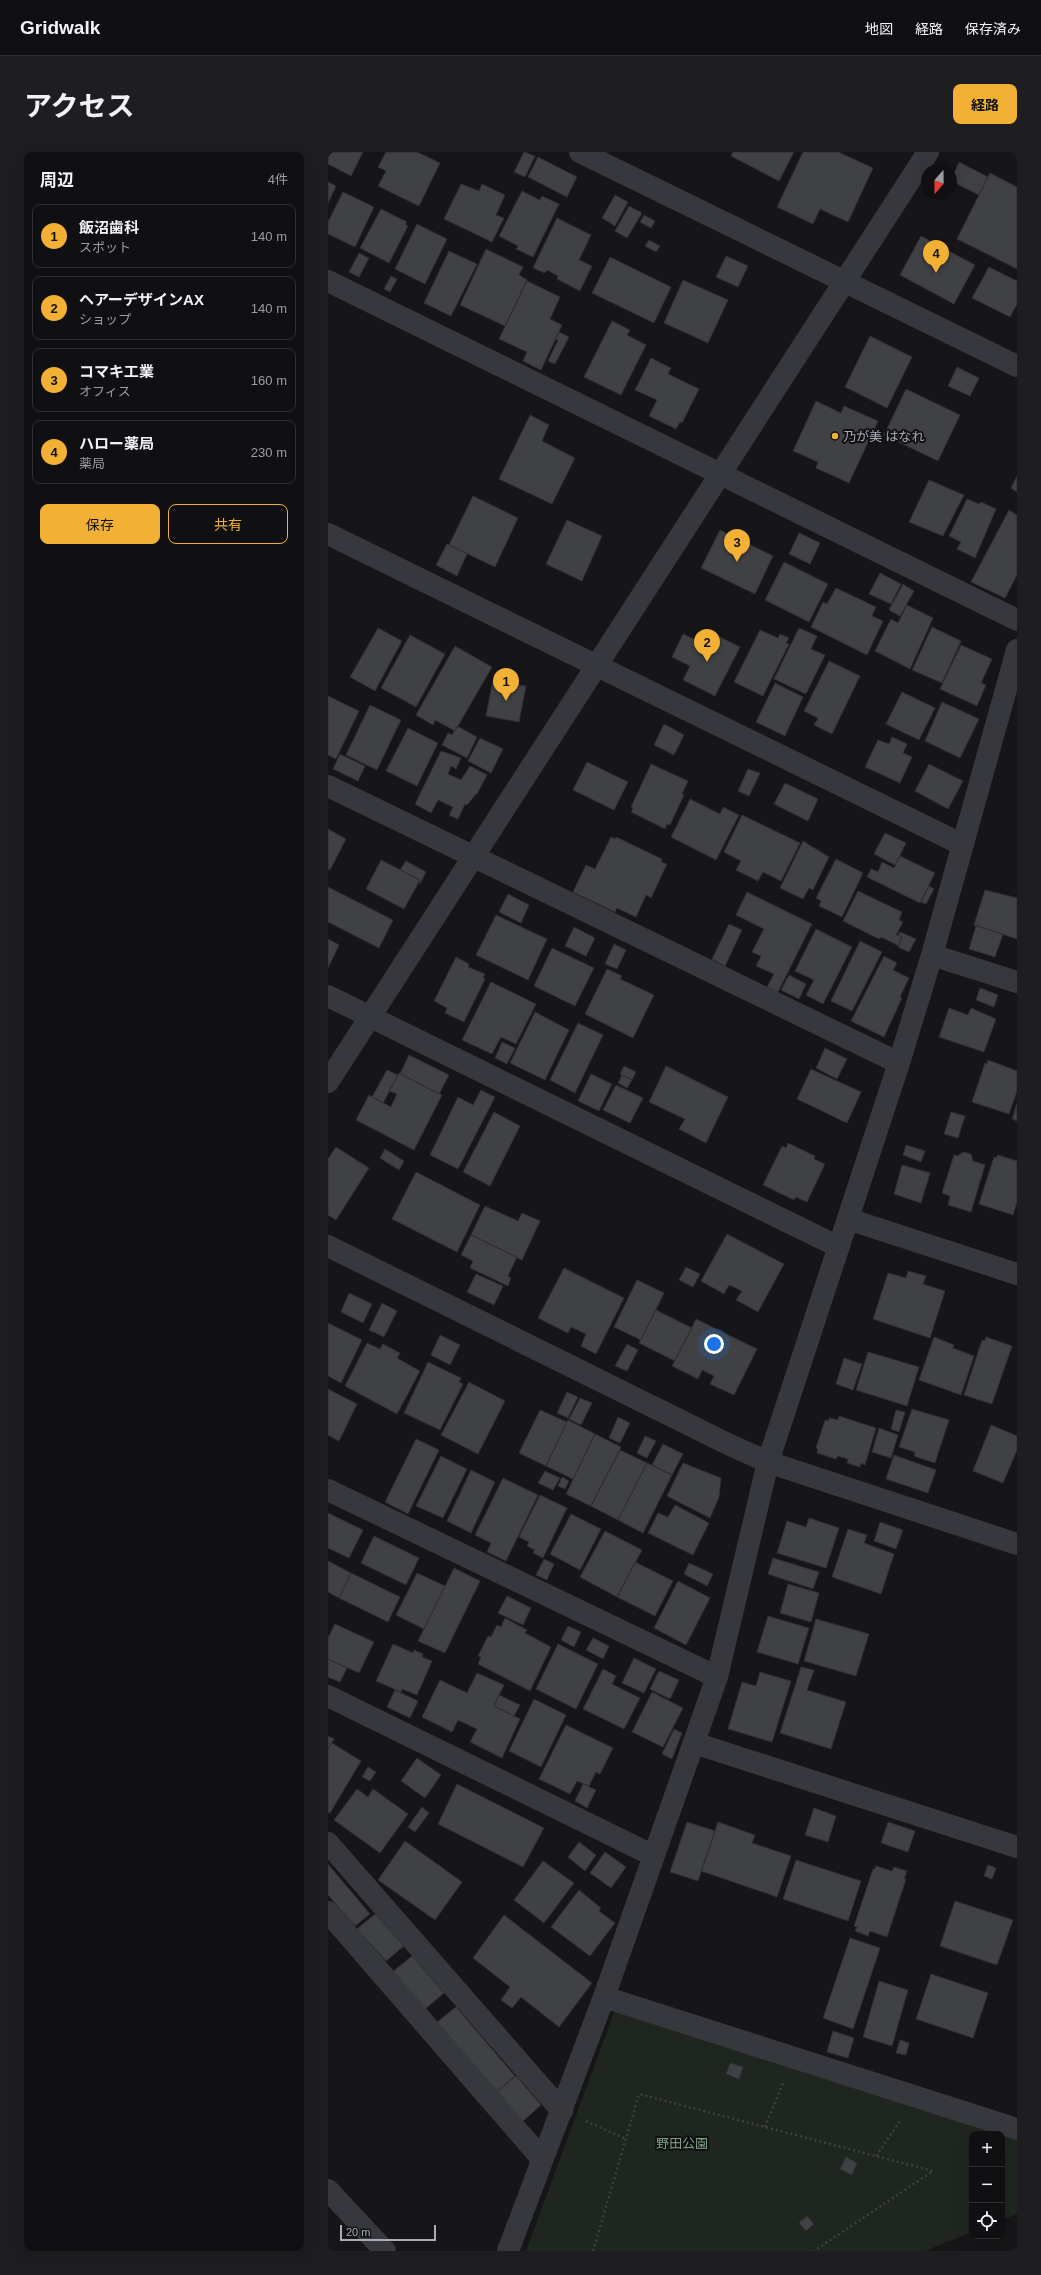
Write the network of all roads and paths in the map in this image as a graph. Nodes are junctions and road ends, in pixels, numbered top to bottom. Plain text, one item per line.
1 (580, 152) edge
2 (928, 152) edge
3 (328, 281) edge
4 (845, 283) junction
5 (1017, 366) edge
6 (720, 474) junction
7 (328, 534) edge
8 (1017, 620) edge
9 (1017, 650) edge
10 (597, 665) junction
11 (1010, 697) edge
12 (328, 786) edge
13 (963, 845) junction
14 (474, 857) junction
15 (932, 955) junction
16 (1017, 982) edge
17 (328, 996) edge
18 (370, 1016) junction
19 (899, 1063) junction
20 (328, 1082) edge
21 (848, 1219) junction
22 (328, 1246) edge
23 (839, 1247) junction
24 (1017, 1274) edge
25 (768, 1462) junction
26 (328, 1490) edge
27 (1017, 1544) edge
28 (717, 1677) junction
29 (328, 1696) edge
30 (694, 1743) junction
31 (328, 1843) edge
32 (1017, 1847) edge
33 (654, 1856) junction
34 (328, 1912) edge
35 (604, 1997) junction
36 (794, 2058) junction
37 (916, 2097) junction
38 (562, 2111) junction
39 (765, 2127) junction
40 (1017, 2129) edge
41 (626, 2139) junction
42 (876, 2156) junction
43 (542, 2159) junction
44 (328, 2190) edge
45 (385, 2251) edge
46 (508, 2251) edge
47 (593, 2251) edge
48 (814, 2251) edge

1 - 4 street
2 - 4 street
3 - 6 street
4 - 5 street
4 - 6 street
6 - 8 street
6 - 10 street
7 - 10 street
9 - 11 street
10 - 13 street
10 - 14 street
11 - 13 street
12 - 14 street
13 - 15 street
14 - 18 street
14 - 19 street
15 - 16 street
15 - 19 street
17 - 18 street
18 - 20 street
18 - 23 street
19 - 21 street
21 - 23 street
21 - 24 street
22 - 25 street
23 - 25 street
25 - 27 street
25 - 28 street
26 - 28 street
28 - 30 street
29 - 33 street
30 - 32 street
30 - 33 street
31 - 38 street
33 - 35 street
34 - 43 street
35 - 36 street
35 - 38 street
36 - 37 street
36 - 39 path
37 - 40 street
37 - 42 path
38 - 41 path
38 - 43 street
39 - 41 path
39 - 42 path
41 - 47 path
42 - 48 path
43 - 46 street
44 - 45 street

